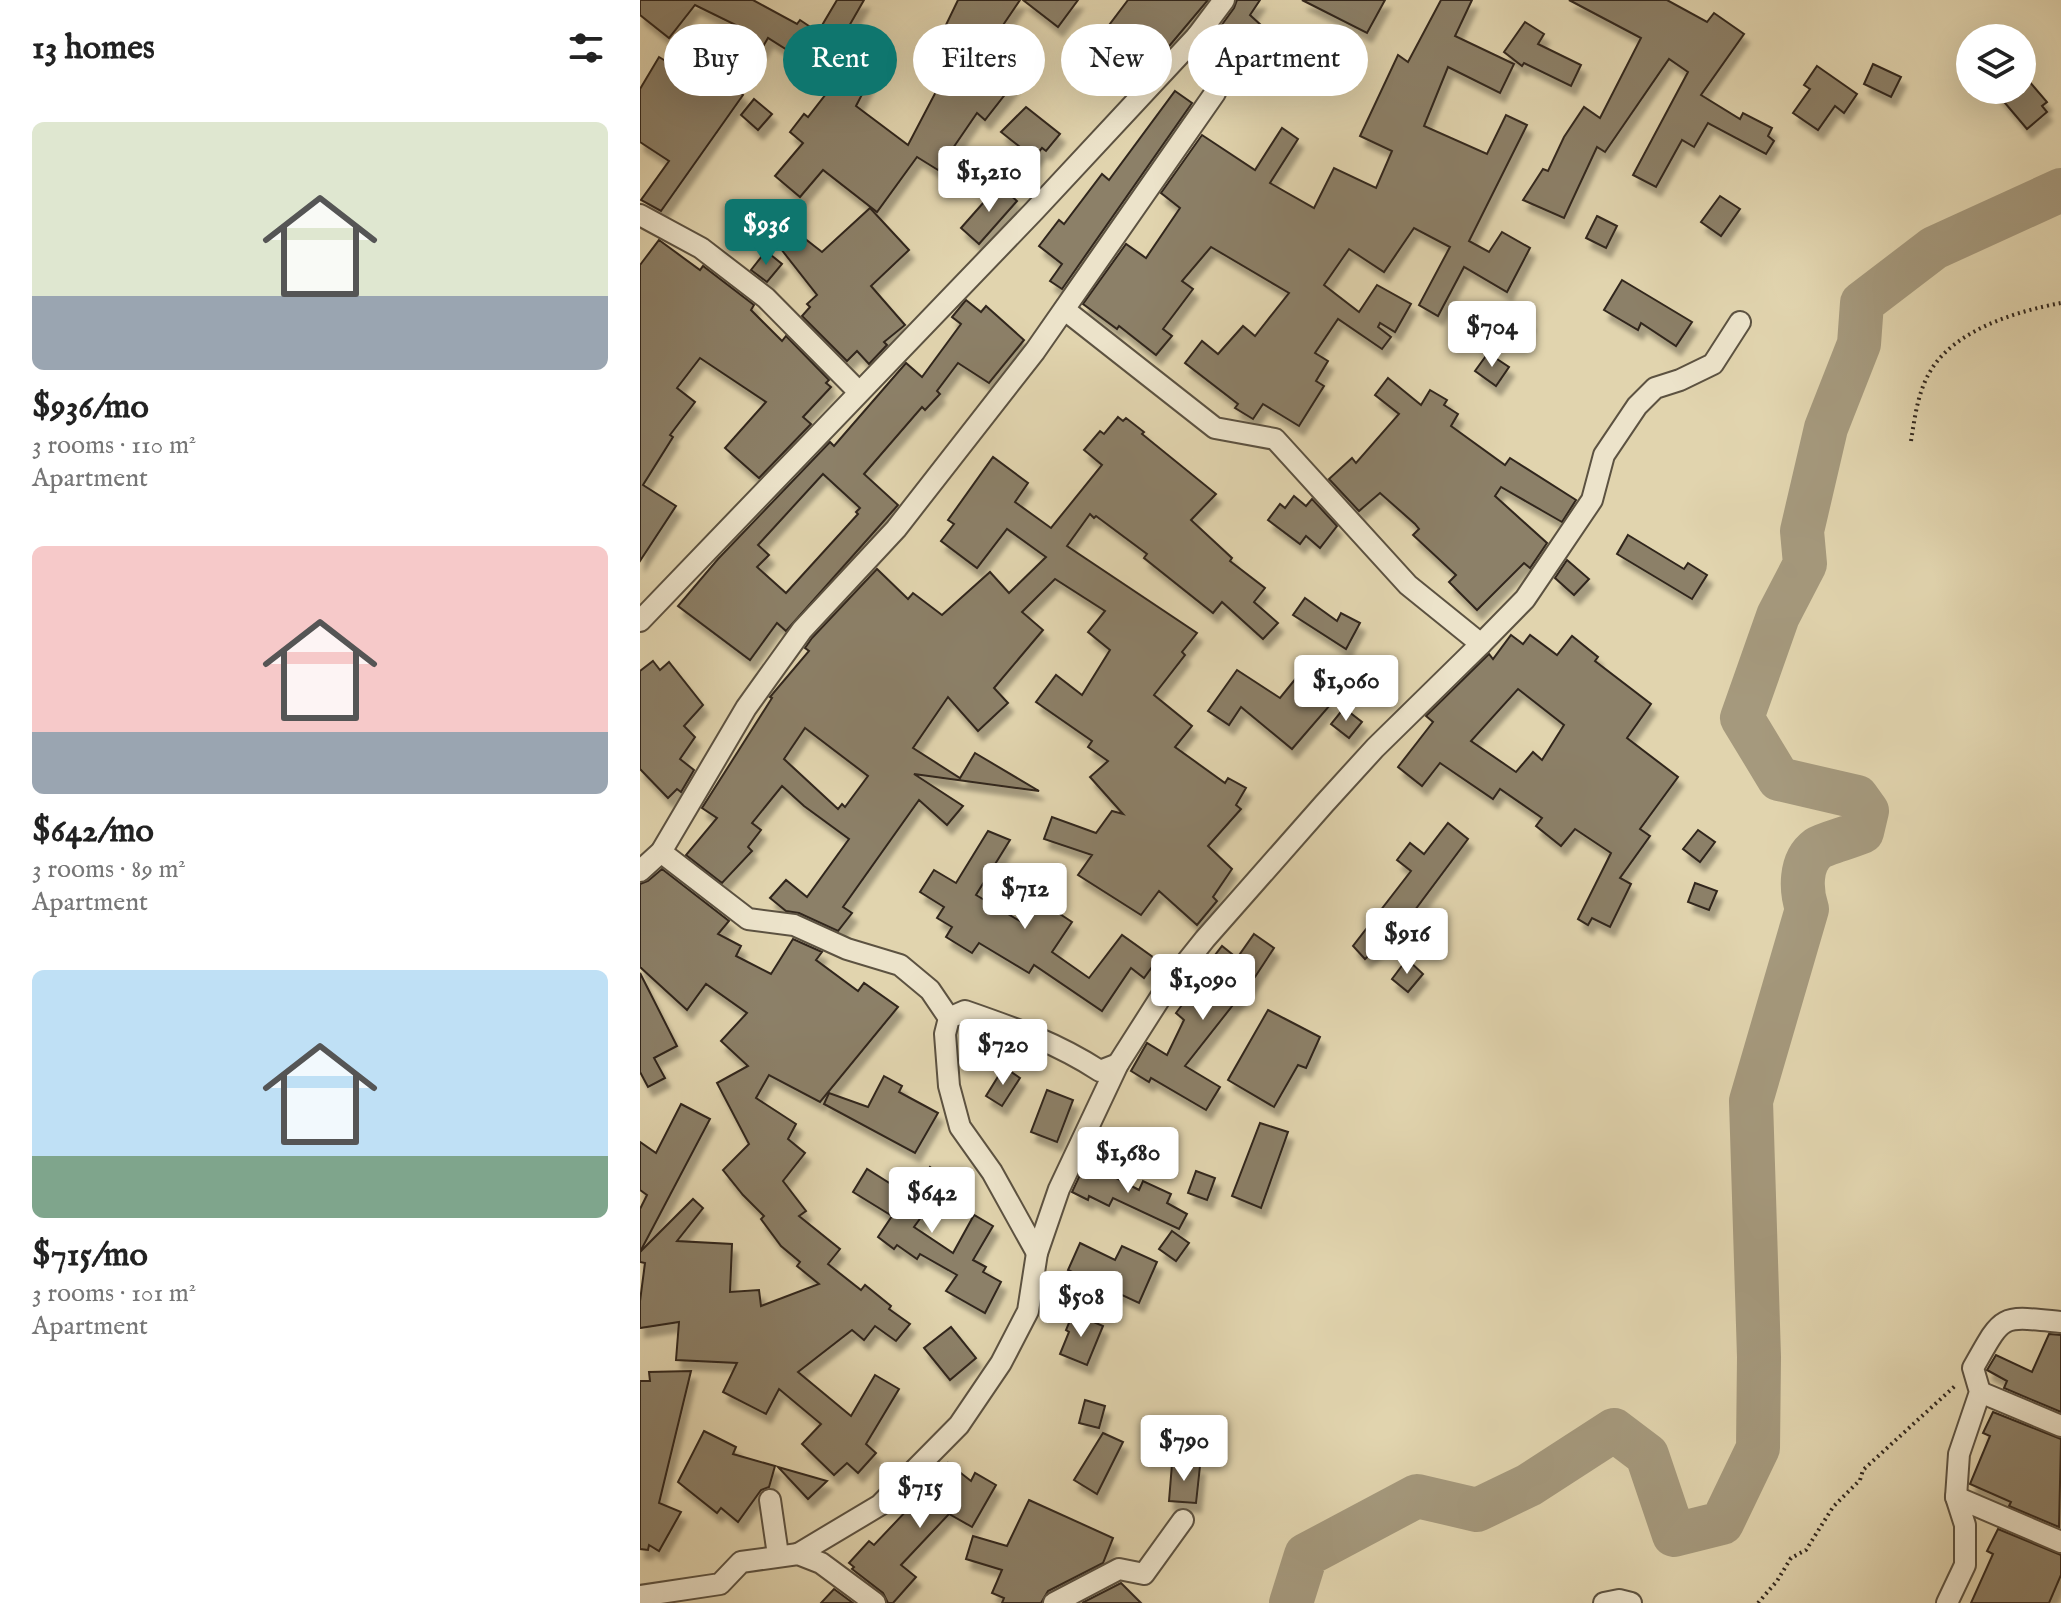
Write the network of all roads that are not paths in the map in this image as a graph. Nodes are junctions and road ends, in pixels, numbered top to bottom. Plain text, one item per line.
1 (1216, 3) edge
2 (1204, 24) edge
3 (1188, 46) edge
4 (1213, 96) edge
5 (640, 215) edge
6 (1065, 310) junction
7 (1740, 322) dead end
8 (858, 391) junction
9 (640, 621) edge
10 (1481, 644) junction
11 (661, 852) junction
12 (640, 871) edge
13 (949, 1018) junction
14 (1118, 1064) junction
15 (1037, 1253) junction
16 (2061, 1322) edge
17 (1980, 1392) junction
18 (2061, 1426) edge
19 (1956, 1497) junction
20 (770, 1500) dead end
21 (1183, 1520) dead end
22 (2061, 1542) edge
23 (788, 1554) junction
24 (720, 1584) junction
25 (640, 1596) edge
26 (1950, 1602) edge
27 (731, 1603) edge
28 (875, 1603) edge
29 (1054, 1603) edge
30 (1604, 1603) edge
31 (1631, 1603) edge

1 - 2 street
3 - 8 street
4 - 6 street
5 - 8 street
6 - 10 street
6 - 11 street
7 - 10 street
8 - 9 street
10 - 14 street
11 - 12 street
11 - 13 street
13 - 14 street
13 - 15 street
14 - 15 street
15 - 23 street
16 - 17 street
17 - 18 street
17 - 19 street
19 - 22 street
19 - 26 street
20 - 23 street
21 - 29 street
23 - 24 street
23 - 28 street
24 - 25 street
24 - 27 street
30 - 31 street

